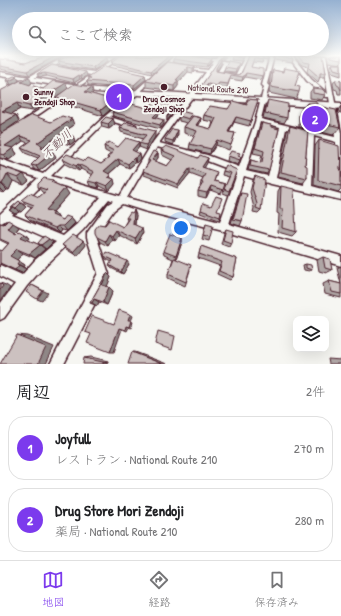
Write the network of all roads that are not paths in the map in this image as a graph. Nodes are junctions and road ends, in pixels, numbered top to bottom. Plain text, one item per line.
1 (40, 73) edge
2 (90, 73) edge
3 (158, 73) edge
4 (208, 73) edge
5 (219, 73) edge
6 (239, 73) edge
7 (267, 73) edge
8 (303, 73) edge
9 (328, 73) edge
10 (0, 74) edge
11 (95, 74) joint
12 (143, 75) edge
13 (150, 77) edge
14 (31, 78) junction
15 (78, 86) junction
16 (136, 94) junction
17 (0, 96) edge
18 (190, 98) junction
19 (264, 101) junction
20 (337, 106) edge
21 (106, 118) junction
22 (259, 120) junction
23 (339, 125) edge
24 (19, 126) edge
25 (283, 127) junction
26 (141, 128) edge
27 (311, 134) junction
28 (340, 140) edge
29 (155, 144) junction
30 (0, 162) edge
31 (240, 172) junction
32 (341, 174) edge
33 (42, 177) junction
34 (271, 181) junction
35 (308, 188) junction
36 (107, 194) junction
37 (341, 197) edge
38 (122, 199) junction
39 (2, 218) edge
40 (223, 227) junction
41 (65, 241) junction
42 (341, 262) edge
43 (0, 270) edge
44 (23, 282) junction
45 (0, 314) edge
46 (56, 364) edge

1 - 14 main road
2 - 11 street
3 - 16 street
4 - 18 street
5 - 6 street
7 - 19 street
8 - 20 street
9 - 20 street
10 - 14 highway, National Route 210
11 - 15 street
12 - 13 street
14 - 15 highway, National Route 210
14 - 17 main road
15 - 16 highway, National Route 210
15 - 24 street
16 - 18 highway, National Route 210
16 - 21 street
18 - 19 highway, National Route 210
18 - 29 street
19 - 20 highway, National Route 210
19 - 22 street
20 - 23 street
21 - 26 street
21 - 33 street
22 - 25 street
22 - 31 street
23 - 28 street
25 - 27 street
25 - 34 street
27 - 28 street
27 - 35 street
28 - 32 street
29 - 31 street
29 - 38 street
30 - 33 street
31 - 34 street
31 - 40 street
33 - 36 street
33 - 39 street
34 - 35 street
35 - 37 street
36 - 38 street
36 - 41 street
38 - 40 street
38 - 46 street
39 - 41 street
40 - 42 street
41 - 44 street
43 - 44 street
44 - 45 street

